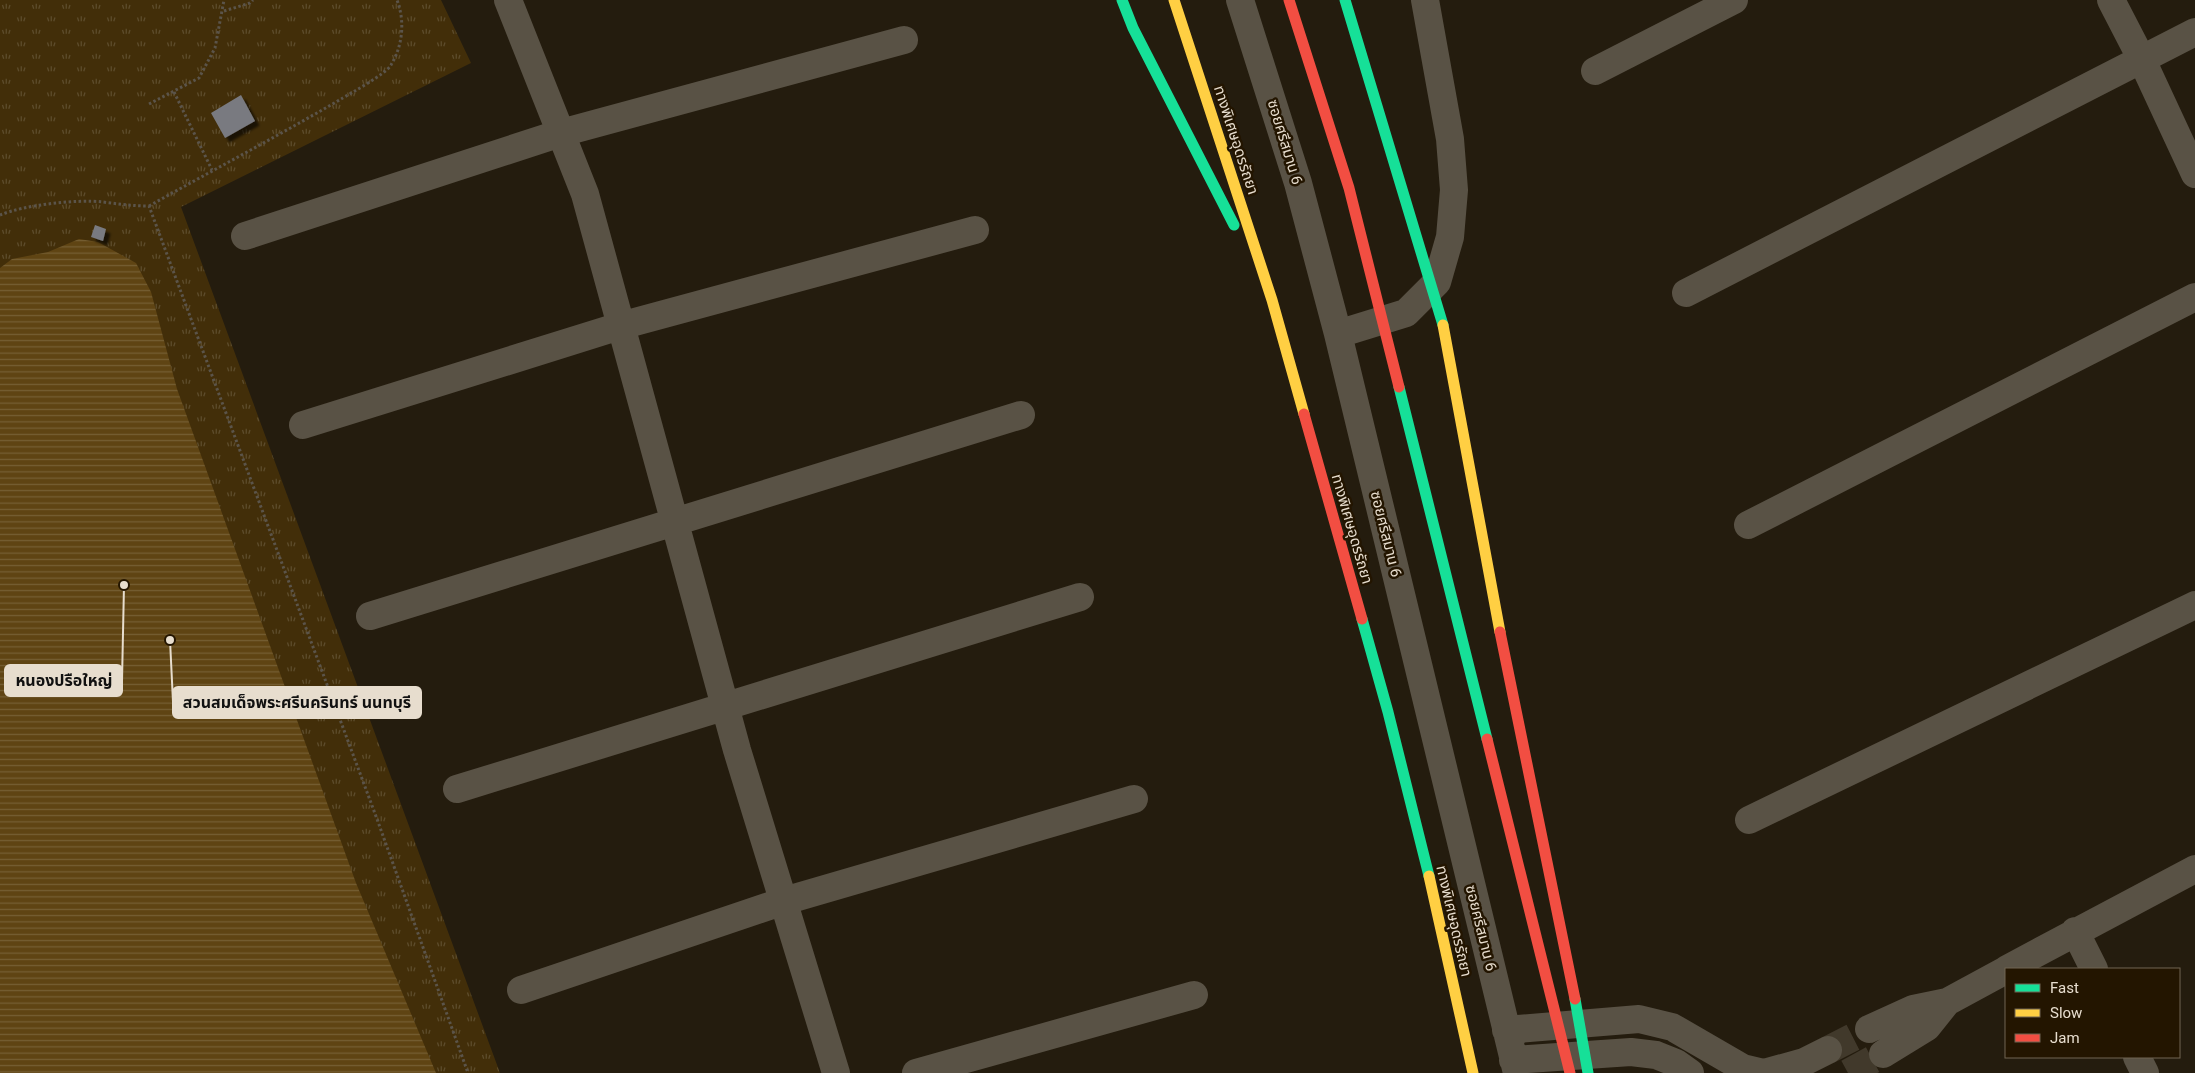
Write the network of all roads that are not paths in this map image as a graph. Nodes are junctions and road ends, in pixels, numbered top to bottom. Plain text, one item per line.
1 (508, 0) edge
2 (1122, 0) edge
3 (1174, 0) edge
4 (1240, 0) edge
5 (1289, 0) edge
6 (1344, 0) edge
7 (1425, 0) edge
8 (1734, 0) edge
9 (2111, 0) edge
10 (2195, 32) edge
11 (904, 40) dead end
12 (2142, 60) junction
13 (1595, 71) dead end
14 (561, 133) junction
15 (2195, 174) edge
16 (975, 230) dead end
17 (245, 236) dead end
18 (1686, 293) dead end
19 (2195, 297) edge
20 (1272, 300) junction
21 (620, 326) junction
22 (1338, 334) junction
23 (1021, 415) dead end
24 (303, 425) dead end
25 (674, 522) junction
26 (1748, 525) dead end
27 (1080, 597) dead end
28 (2195, 605) edge
29 (370, 616) dead end
30 (725, 706) junction
31 (457, 790) dead end
32 (1134, 799) dead end
33 (1749, 820) dead end
34 (2195, 869) edge
35 (784, 901) junction
36 (2075, 932) junction
37 (2009, 968) edge
38 (2093, 968) edge
39 (2005, 970) edge
40 (521, 990) dead end
41 (1194, 995) dead end
42 (1947, 1002) junction
43 (1868, 1029) tunnel mouth
44 (1506, 1030) junction
45 (1828, 1050) tunnel mouth
46 (1883, 1054) tunnel mouth
47 (2138, 1058) edge
48 (1515, 1066) edge
49 (1806, 1068) edge
50 (836, 1073) edge
51 (916, 1073) edge
52 (1473, 1073) edge
53 (1570, 1073) edge
54 (1588, 1073) edge
55 (1690, 1073) edge
56 (2145, 1073) edge

1 - 14 street
2 - 20 highway
3 - 20 highway, ทางพิเศษอุดรรัถยา
4 - 22 street, ซอยศรีสมาน 6
5 - 53 highway, bridge
6 - 54 highway, bridge
7 - 22 street
8 - 13 street
9 - 12 street
10 - 12 street
11 - 14 street
12 - 15 street
12 - 18 street
14 - 17 street
14 - 21 street
16 - 21 street
19 - 26 street
20 - 52 highway, ทางพิเศษอุดรรัถยา
21 - 24 street
21 - 25 street
22 - 44 street, ซอยศรีสมาน 6
23 - 25 street
25 - 29 street
25 - 30 street
27 - 30 street
28 - 33 street
30 - 31 street
30 - 35 street
32 - 35 street
34 - 36 street
35 - 40 street
35 - 50 street
36 - 37 street
36 - 38 street
39 - 42 street
41 - 51 street
42 - 43 street
42 - 46 street
44 - 48 street, ซอยศรีสมาน 6
44 - 49 street
45 - 49 street
47 - 56 street
48 - 55 street

